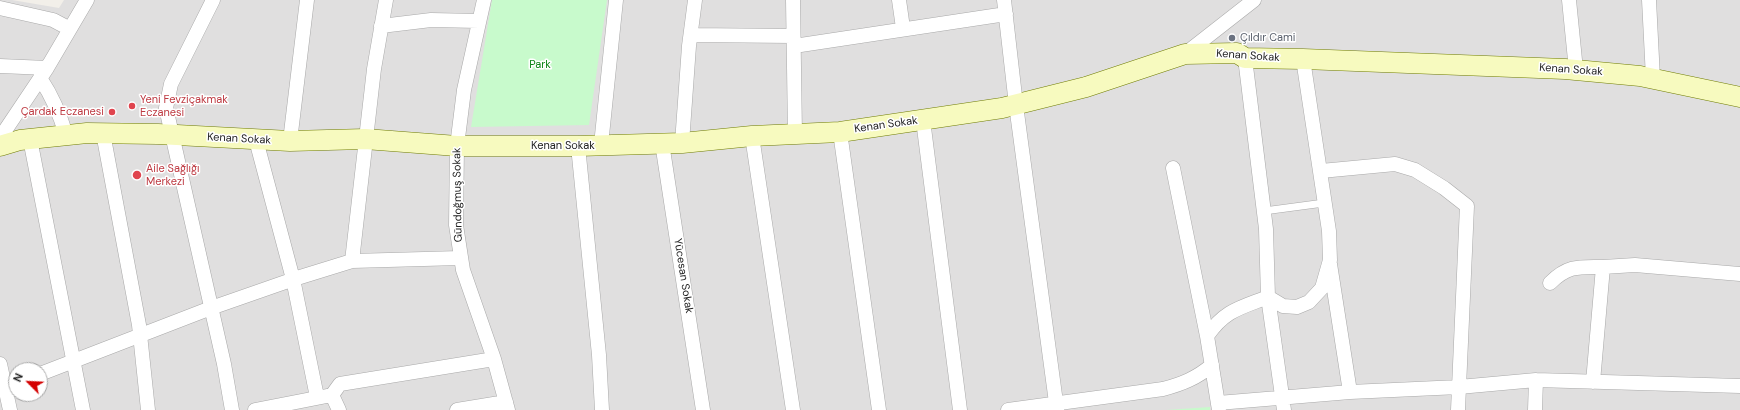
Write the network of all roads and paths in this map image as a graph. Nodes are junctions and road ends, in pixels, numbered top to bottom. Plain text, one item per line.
1 (87, 0) edge
2 (213, 0) edge
3 (307, 0) edge
4 (386, 0) edge
5 (484, 0) edge
6 (616, 0) edge
7 (695, 0) edge
8 (793, 0) edge
9 (900, 0) edge
10 (1254, 0) edge
11 (1569, 0) edge
12 (1649, 0) edge
13 (1005, 7) edge
14 (0, 8) edge
15 (479, 22) junction
16 (381, 26) junction
17 (903, 28) junction
18 (70, 29) junction
19 (691, 35) junction
20 (794, 41) junction
21 (1185, 54) junction
22 (1245, 58) junction
23 (1303, 59) junction
24 (0, 66) edge
25 (1576, 70) junction
26 (43, 73) junction
27 (1653, 78) junction
28 (1740, 97) edge
29 (1016, 105) junction
30 (922, 120) junction
31 (840, 132) junction
32 (103, 133) junction
33 (795, 134) junction
34 (66, 135) junction
35 (172, 135) junction
36 (752, 136) junction
37 (10, 137) edge
38 (365, 139) junction
39 (256, 140) junction
40 (290, 141) junction
41 (662, 143) junction
42 (682, 143) junction
43 (602, 145) junction
44 (457, 146) junction
45 (578, 146) junction
46 (1173, 168) dead end
47 (1321, 171) junction
48 (1324, 203) junction
49 (1264, 211) junction
50 (460, 258) junction
51 (1330, 260) junction
52 (352, 261) junction
53 (1603, 267) junction
54 (1740, 274) edge
55 (293, 279) junction
56 (1550, 283) dead end
57 (1268, 297) junction
58 (211, 308) junction
59 (140, 335) junction
60 (1207, 336) junction
61 (494, 359) junction
62 (72, 362) junction
63 (0, 364) edge
64 (1212, 365) junction
65 (48, 371) edge
66 (1536, 380) junction
67 (1593, 382) junction
68 (1459, 386) junction
69 (1740, 386) edge
70 (7, 389) edge
71 (1350, 392) junction
72 (332, 394) junction
73 (317, 397) junction
74 (1283, 404) edge
75 (507, 406) edge
76 (1219, 406) edge
77 (1057, 407) edge
78 (10, 410) edge
79 (83, 410) edge
80 (148, 410) edge
81 (232, 410) edge
82 (255, 410) edge
83 (339, 410) edge
84 (457, 410) edge
85 (602, 410) edge
86 (703, 410) edge
87 (793, 410) edge
88 (879, 410) edge
89 (960, 410) edge
90 (1008, 410) edge
91 (1458, 410) edge
92 (1535, 410) edge

1 - 18 street
2 - 35 street
3 - 40 street
4 - 16 street
5 - 15 street, Gündoğmuş Sokak
6 - 43 street
7 - 19 street
8 - 20 street
9 - 17 street
10 - 21 street
11 - 25 street
12 - 27 street
13 - 17 street
13 - 29 street
14 - 18 street
15 - 16 street
15 - 44 street, Gündoğmuş Sokak
16 - 38 street
17 - 20 street
18 - 26 street
19 - 20 street
19 - 42 street
20 - 33 street
21 - 22 street, Kenan Sokak
21 - 29 street, Kenan Sokak
22 - 23 street, Kenan Sokak
22 - 49 street
23 - 25 street, Kenan Sokak
23 - 47 street
24 - 26 street
25 - 27 street, Kenan Sokak
26 - 34 street
26 - 37 street
27 - 28 street, Kenan Sokak
29 - 30 street, Kenan Sokak
29 - 77 street
30 - 31 street, Kenan Sokak
30 - 89 street
31 - 33 street, Kenan Sokak
31 - 88 street
32 - 34 street, Kenan Sokak
32 - 35 street, Kenan Sokak
32 - 59 street
33 - 36 street, Kenan Sokak
34 - 37 street, Kenan Sokak
35 - 39 street, Kenan Sokak
35 - 58 street
36 - 42 street, Kenan Sokak
36 - 87 street
37 - 62 street
38 - 40 street, Kenan Sokak
38 - 44 street, Kenan Sokak
38 - 52 street
39 - 40 street, Kenan Sokak
39 - 55 street
41 - 42 street, Kenan Sokak
41 - 43 street, Kenan Sokak
41 - 86 street, Yücesan Sokak
43 - 45 street, Kenan Sokak
44 - 45 street, Kenan Sokak
44 - 50 street, Gündoğmuş Sokak
45 - 85 street
46 - 60 street
47 - 48 street
47 - 68 street
48 - 49 lane
48 - 51 street
49 - 57 street
50 - 52 street
50 - 61 street, Gündoğmuş Sokak
51 - 57 street
51 - 71 street
52 - 55 street
53 - 54 street
53 - 56 street
53 - 67 street
55 - 58 street
55 - 73 street
57 - 60 street
57 - 74 street
58 - 59 street
58 - 81 street
59 - 62 street
59 - 80 street
60 - 64 street
61 - 72 street
61 - 75 street, Gündoğmuş Sokak
62 - 65 street
62 - 79 street
63 - 70 street
64 - 76 street
64 - 77 street
66 - 67 street
66 - 68 street
66 - 92 street
67 - 69 street
68 - 71 street
68 - 91 street
70 - 78 street
71 - 74 street
72 - 73 street
72 - 83 street
73 - 82 street
74 - 76 street
75 - 84 street
77 - 90 street

